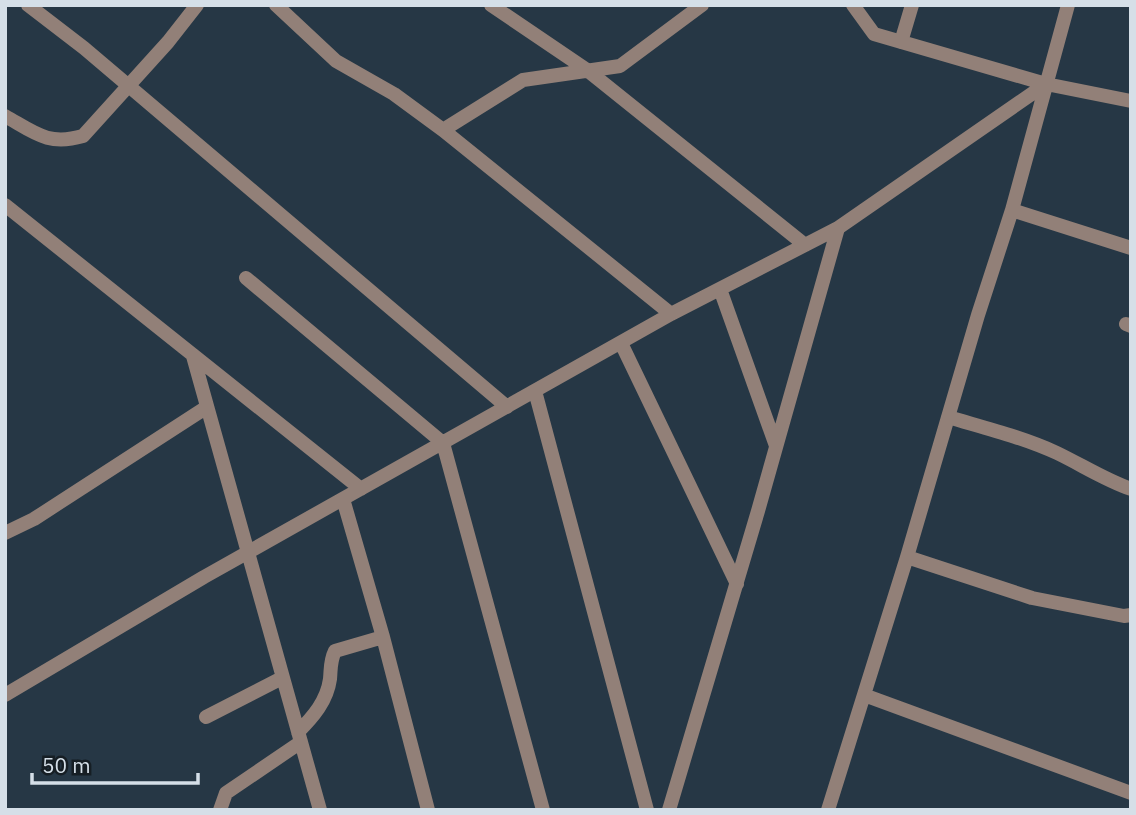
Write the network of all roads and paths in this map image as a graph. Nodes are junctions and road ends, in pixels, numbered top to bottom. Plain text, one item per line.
1 (28, 5) edge
2 (197, 5) edge
3 (276, 5) edge
4 (491, 5) edge
5 (702, 5) edge
6 (853, 5) edge
7 (912, 5) edge
8 (1068, 5) edge
9 (901, 42) junction
10 (587, 70) junction
11 (1046, 84) junction
12 (129, 86) junction
13 (1131, 101) edge
14 (5, 116) edge
15 (443, 130) junction
16 (5, 205) edge
17 (1012, 210) junction
18 (838, 228) junction
19 (805, 245) junction
20 (1131, 248) edge
21 (246, 278) dead end
22 (720, 289) junction
23 (671, 314) junction
24 (621, 343) junction
25 (193, 356) junction
26 (535, 391) junction
27 (207, 407) junction
28 (507, 407) junction
29 (948, 417) junction
30 (443, 443) junction
31 (776, 446) junction
32 (361, 489) junction
33 (1131, 489) edge
34 (343, 499) junction
35 (5, 533) edge
36 (248, 552) junction
37 (907, 557) junction
38 (737, 584) junction
39 (1131, 615) edge
40 (383, 638) junction
41 (282, 678) junction
42 (5, 695) edge
43 (864, 695) junction
44 (206, 717) dead end
45 (299, 737) junction
46 (1131, 793) edge
47 (220, 810) edge
48 (320, 810) edge
49 (428, 810) edge
50 (543, 810) edge
51 (647, 810) edge
52 (669, 810) edge
53 (828, 810) edge

1 - 12 street
2 - 12 street
3 - 15 street
4 - 10 street
5 - 10 street
6 - 9 street
7 - 9 street
8 - 11 street
9 - 11 street
10 - 15 street
10 - 19 street
11 - 13 street
11 - 17 street
11 - 18 street
12 - 14 street
12 - 28 street
15 - 23 street
16 - 25 street
17 - 20 street
17 - 29 street
18 - 19 street
18 - 31 street
19 - 22 street
21 - 30 street
22 - 23 street
22 - 31 street
23 - 24 street
24 - 26 street
24 - 38 street
25 - 27 street
25 - 32 street
26 - 28 street
26 - 51 street
27 - 35 street
27 - 36 street
28 - 30 street
29 - 33 street
29 - 37 street
30 - 32 street
30 - 50 street
31 - 38 street
32 - 34 street
34 - 36 street
34 - 40 street
36 - 41 street
36 - 42 street
37 - 39 street
37 - 43 street
38 - 52 street
40 - 45 street
40 - 49 street
41 - 44 street
41 - 45 street
43 - 46 street
43 - 53 street
45 - 47 street
45 - 48 street

